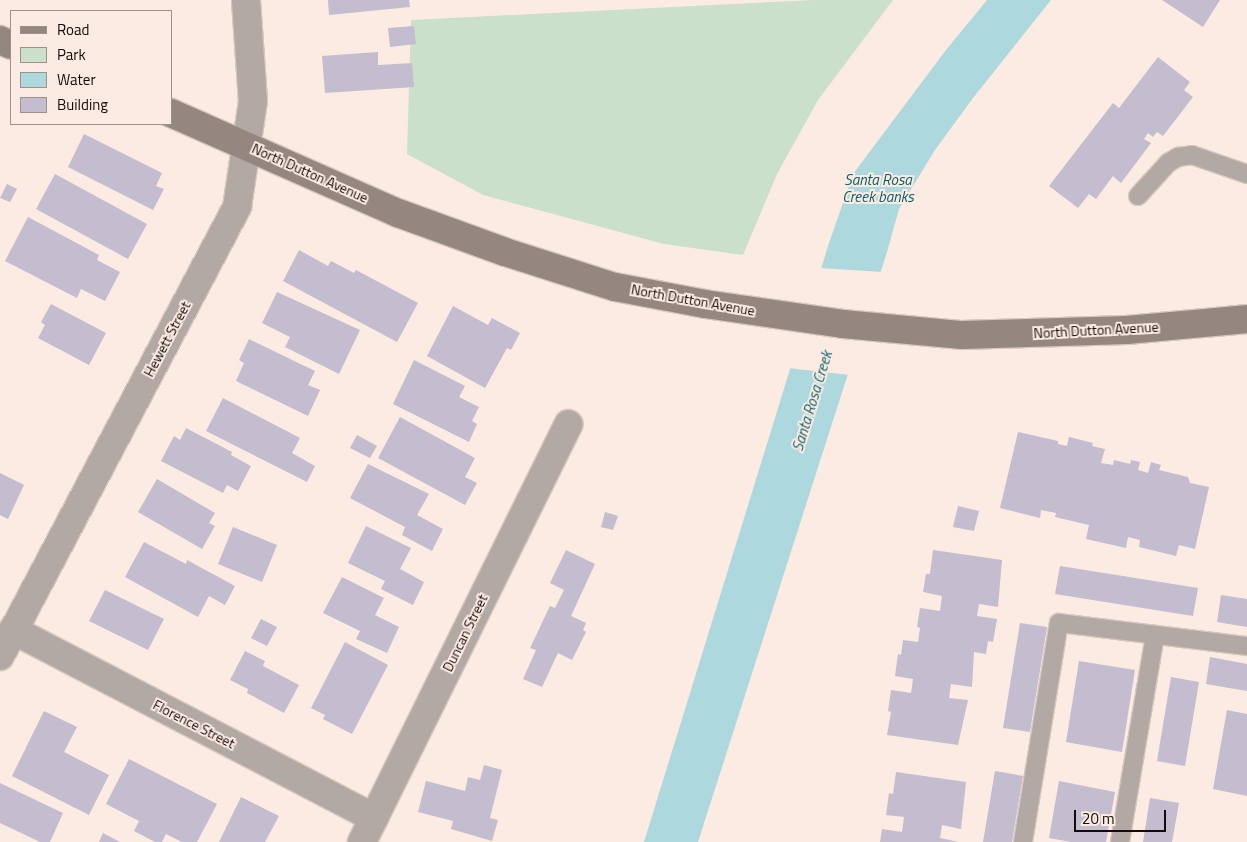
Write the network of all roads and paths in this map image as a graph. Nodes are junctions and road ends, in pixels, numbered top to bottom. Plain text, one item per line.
1 (246, 0) edge
2 (172, 113) edge
3 (248, 145) junction
4 (1247, 174) edge
5 (1138, 196) dead end
6 (1247, 319) edge
7 (569, 424) dead end
8 (14, 630) junction
9 (1156, 635) junction
10 (1247, 646) edge
11 (0, 656) edge
12 (374, 818) junction
13 (362, 842) edge
14 (1023, 842) edge
15 (1120, 842) edge

1 - 3 street, Hewett Street
2 - 3 main road, North Dutton Avenue
3 - 6 main road, North Dutton Avenue
3 - 8 street, Hewett Street
4 - 5 lane
7 - 12 street, Duncan Street
8 - 11 street, Hewett Street
8 - 12 street, Florence Street
9 - 10 lane
9 - 14 lane
9 - 15 lane
12 - 13 street, Duncan Street

